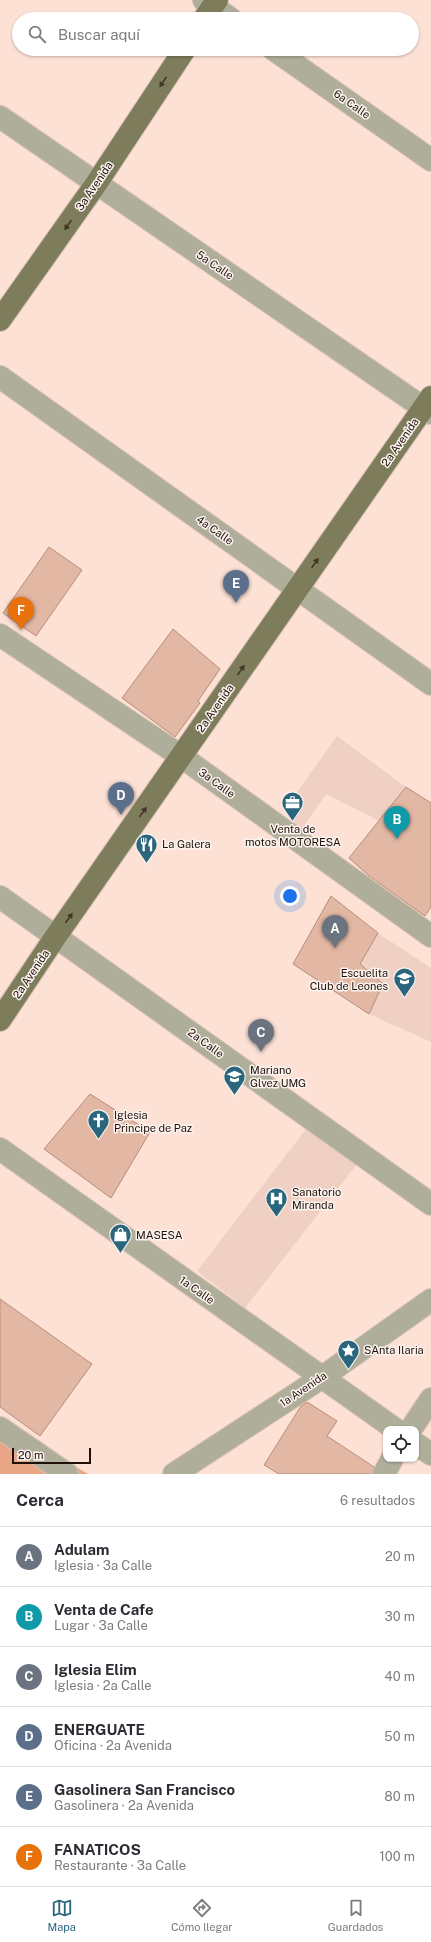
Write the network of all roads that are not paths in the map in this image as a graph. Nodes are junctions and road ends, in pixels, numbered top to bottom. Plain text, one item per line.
1 (209, 6) edge
2 (219, 12) edge
3 (180, 56) edge
4 (283, 56) edge
5 (0, 117) edge
6 (431, 160) edge
7 (96, 184) junction
8 (0, 320) edge
9 (0, 377) edge
10 (428, 406) edge
11 (297, 589) junction
12 (0, 635) edge
13 (431, 684) edge
14 (182, 757) junction
15 (0, 897) edge
16 (56, 936) junction
17 (431, 936) edge
18 (0, 1020) edge
19 (0, 1149) edge
20 (431, 1204) edge
21 (431, 1300) edge
22 (321, 1378) junction
23 (431, 1400) edge
24 (391, 1426) edge
25 (412, 1426) edge
26 (0, 1428) edge
27 (419, 1446) edge
28 (431, 1454) edge
29 (390, 1462) edge
30 (67, 1474) edge
31 (174, 1474) edge
32 (384, 1474) edge

1 - 2 street
3 -> 7 main road, 3a Avenida
4 - 6 street, 6a Calle
5 - 7 street, 5a Calle
7 -> 8 main road, 3a Avenida
7 - 10 street, 5a Calle
9 - 11 street, 4a Calle
11 -> 10 main road, 2a Avenida
11 - 13 street, 4a Calle
14 -> 11 main road, 2a Avenida
12 - 14 street, 3a Calle
16 -> 14 main road, 2a Avenida
14 - 17 street, 3a Calle
15 - 16 street, 2a Calle
16 - 18 main road, 2a Avenida
16 - 20 street, 2a Calle
19 - 22 street, 1a Calle
21 - 22 street, 1a Avenida
22 - 24 street, 1a Calle
22 - 31 street, 1a Avenida
23 - 25 street
26 - 30 street
27 - 28 street
29 - 32 street

